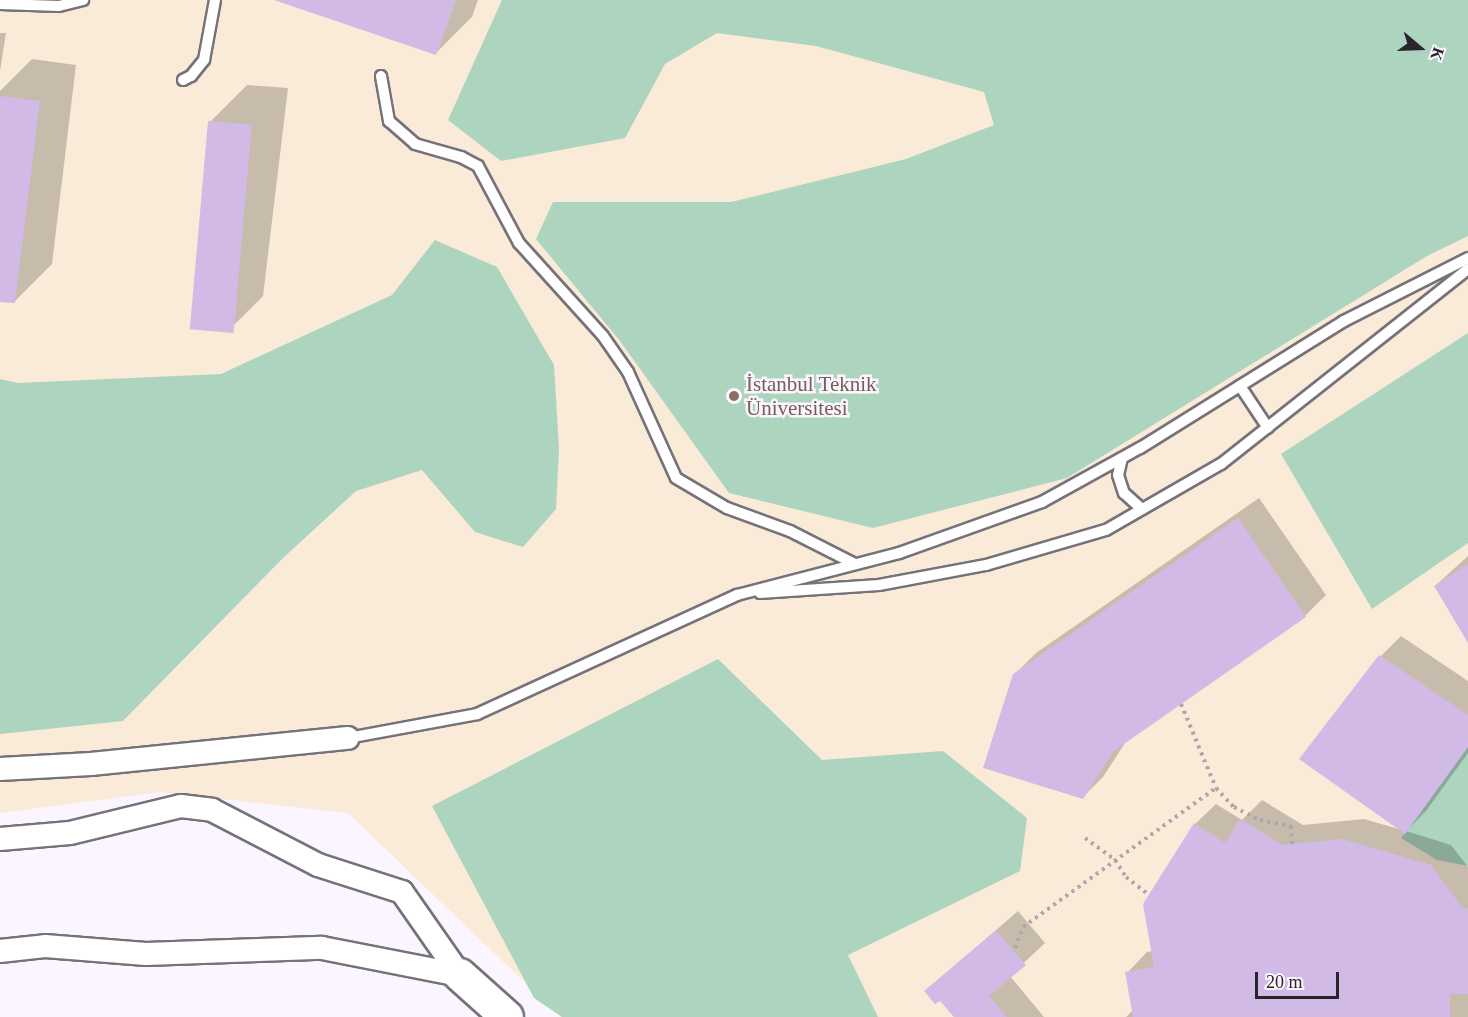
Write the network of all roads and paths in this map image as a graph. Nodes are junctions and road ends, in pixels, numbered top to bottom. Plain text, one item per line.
1 (83, 0) edge
2 (215, 0) edge
3 (0, 4) edge
4 (381, 76) dead end
5 (183, 80) dead end
6 (1468, 258) edge
7 (1468, 269) edge
8 (1240, 386) junction
9 (1268, 428) junction
10 (1122, 458) junction
11 (1142, 509) junction
12 (853, 563) junction
13 (737, 595) junction
14 (1181, 704) dead end
15 (348, 738) joint
16 (0, 769) edge
17 (1216, 788) junction
18 (1085, 838) dead end
19 (0, 839) edge
20 (1292, 844) dead end
21 (1115, 860) junction
22 (1149, 895) dead end
23 (1015, 948) dead end
24 (0, 951) edge
25 (460, 975) junction
26 (507, 1017) edge

1 - 3 lane
2 - 5 lane
4 - 12 lane
6 - 8 lane
7 - 9 lane
8 - 9 lane
8 - 10 lane
9 - 11 lane
10 - 11 lane
10 - 12 lane
11 - 13 lane
12 - 13 lane
13 - 15 lane
14 - 17 path
15 - 16 street
17 - 20 path
17 - 21 path
18 - 21 path
19 - 25 street
21 - 22 path
21 - 23 path
24 - 25 street
25 - 26 street

